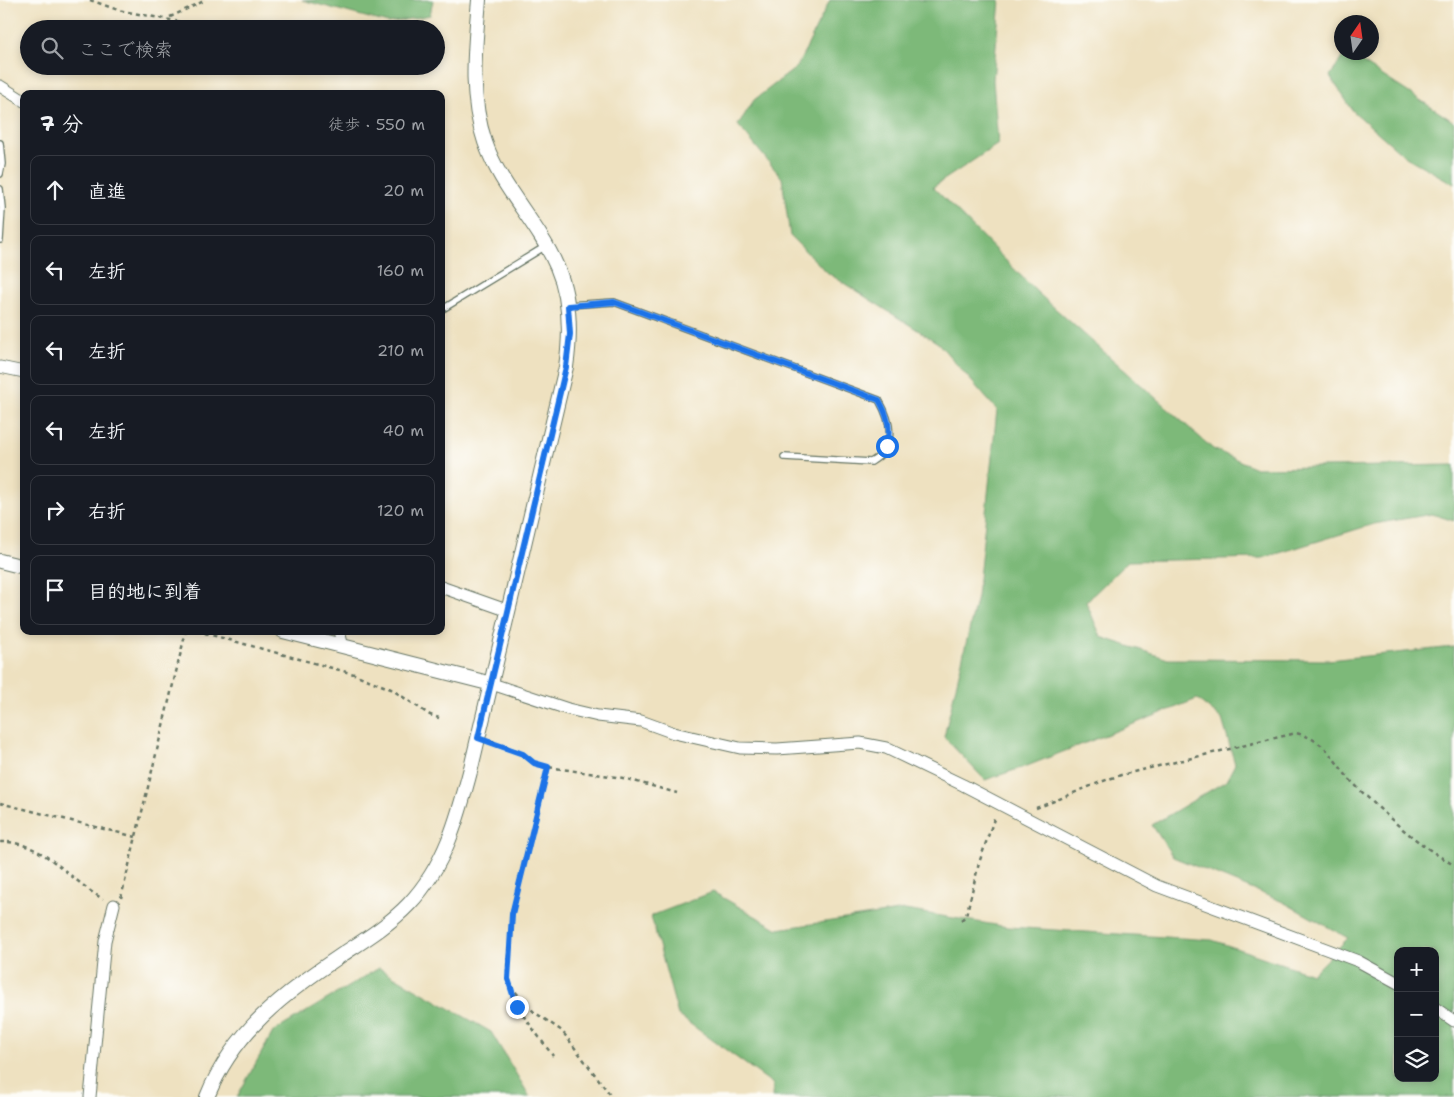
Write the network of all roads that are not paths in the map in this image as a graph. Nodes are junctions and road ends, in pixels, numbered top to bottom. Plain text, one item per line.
1 (479, 0) edge
2 (0, 86) edge
3 (20, 98) edge
4 (0, 143) edge
5 (0, 174) edge
6 (0, 189) edge
7 (0, 240) edge
8 (546, 246) junction
9 (568, 306) junction
10 (445, 308) edge
11 (0, 367) edge
12 (20, 371) edge
13 (784, 457) dead end
14 (0, 561) edge
15 (20, 566) edge
16 (445, 588) edge
17 (509, 611) junction
18 (298, 635) edge
19 (340, 635) edge
20 (343, 647) junction
21 (492, 684) junction
22 (114, 905) road end
23 (1394, 981) edge
24 (1439, 1011) edge
25 (1454, 1021) edge
26 (90, 1097) edge
27 (206, 1097) edge

1 - 8 street
2 - 3 street
4 - 5 lane
6 - 7 lane
8 - 9 street
8 - 10 lane
9 - 13 lane
9 - 17 street
11 - 12 street
14 - 15 street
16 - 17 street
17 - 21 street
18 - 20 street
19 - 20 street
20 - 21 street
21 - 23 street
21 - 27 street
22 - 26 street
24 - 25 street

